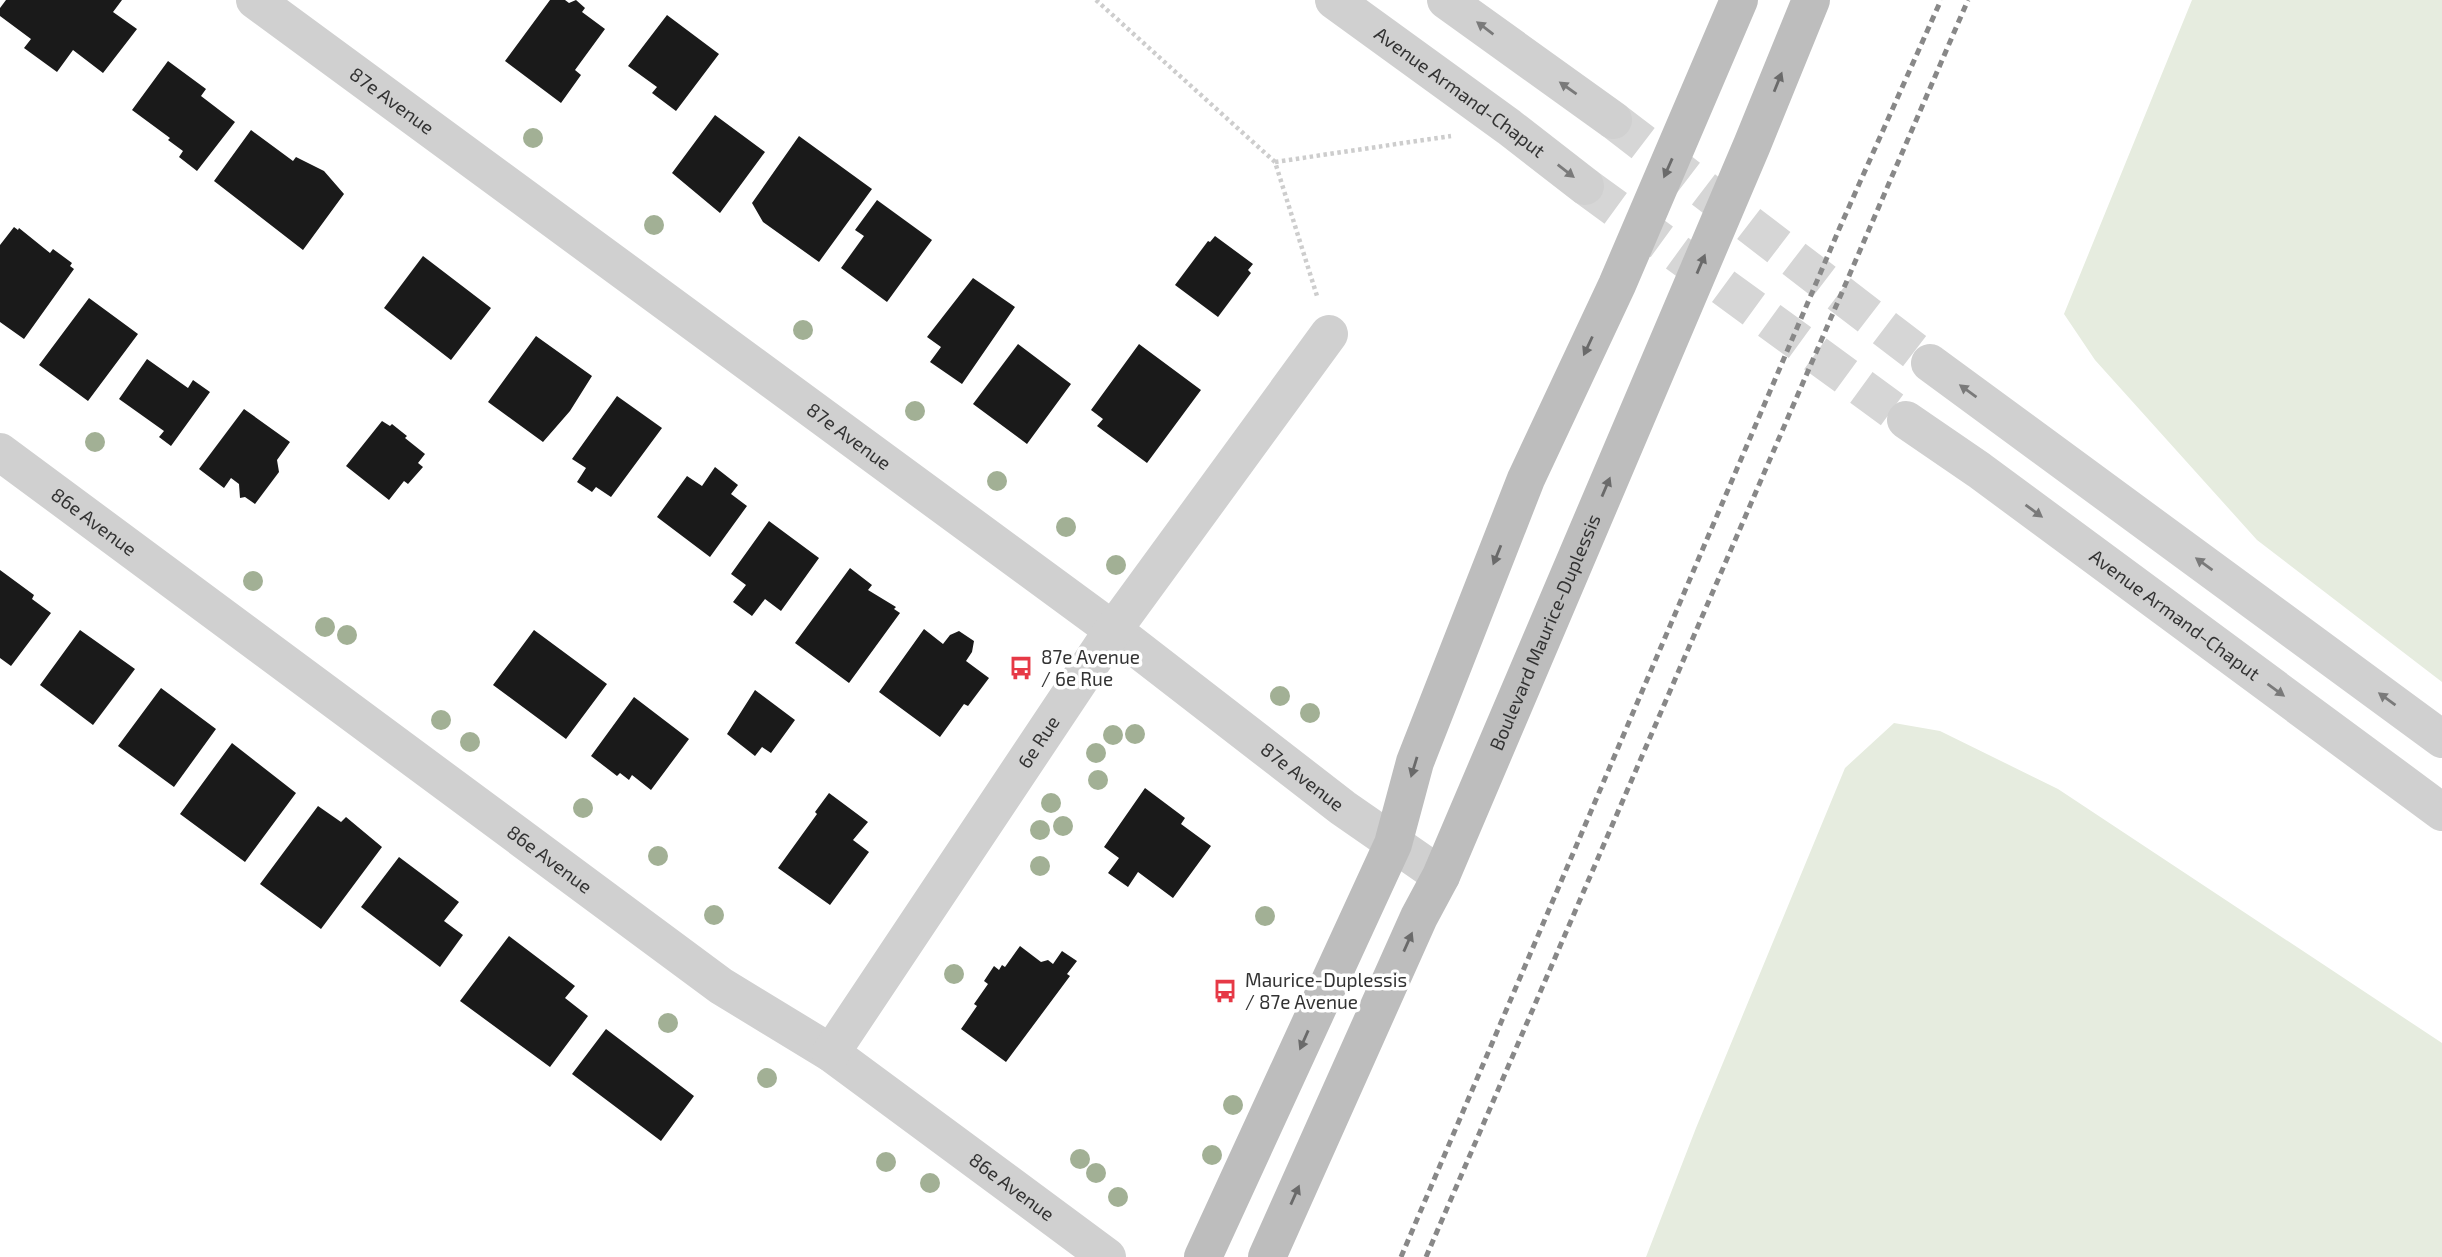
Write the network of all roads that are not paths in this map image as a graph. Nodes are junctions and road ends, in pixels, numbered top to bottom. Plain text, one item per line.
1 (255, 0) edge
2 (1334, 0) edge
3 (1446, 0) edge
4 (1739, 0) edge
5 (1811, 0) edge
6 (1613, 120) tunnel mouth
7 (1585, 186) tunnel mouth
8 (1329, 334) road end
9 (1930, 363) tunnel mouth
10 (1906, 419) tunnel mouth
11 (0, 452) edge
12 (1113, 630) junction
13 (2442, 739) edge
14 (2442, 812) edge
15 (1393, 844) junction
16 (1441, 876) junction
17 (831, 1053) junction
18 (1107, 1257) edge
19 (1203, 1257) edge
20 (1267, 1257) edge

1 - 12 street, 87e Avenue
2 -> 7 street, Avenue Armand-Chaput
6 -> 3 street
4 -> 15 street
16 -> 5 street, Boulevard Maurice-Duplessis
8 - 12 street, 6e Rue
13 -> 9 street
10 -> 14 street, Avenue Armand-Chaput
11 - 17 street, 86e Avenue
12 - 15 street, 87e Avenue
12 - 17 street, 6e Rue
15 - 16 street, 87e Avenue
15 -> 19 street
20 -> 16 street, Boulevard Maurice-Duplessis
17 - 18 street, 86e Avenue

